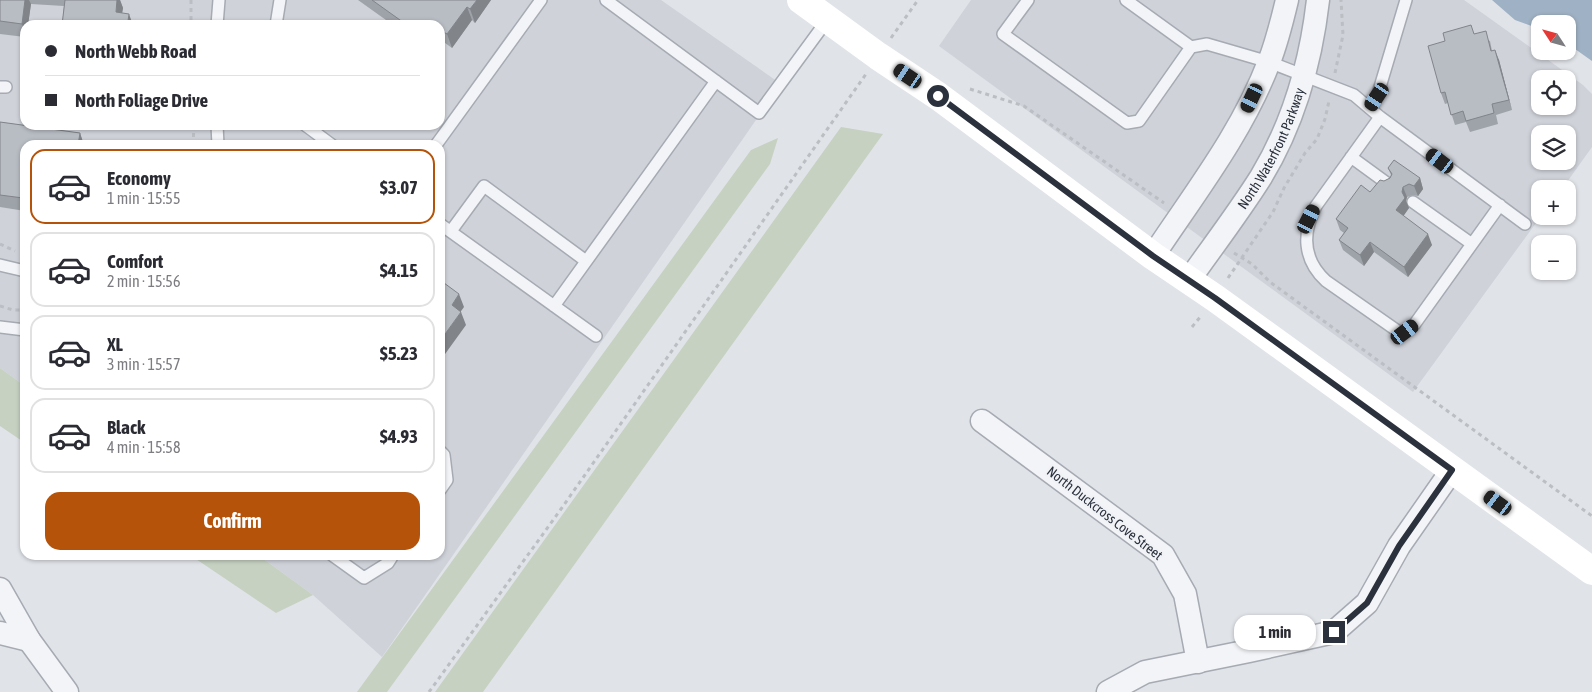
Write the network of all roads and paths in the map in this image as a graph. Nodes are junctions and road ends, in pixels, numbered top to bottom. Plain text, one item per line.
1 (191, 0) edge
2 (219, 0) edge
3 (280, 0) edge
4 (541, 0) edge
5 (801, 0) edge
6 (918, 0) edge
7 (1028, 0) edge
8 (1126, 0) edge
9 (1288, 0) edge
10 (1318, 0) edge
11 (1406, 0) edge
12 (611, 2) edge
13 (828, 19) junction
14 (191, 20) edge
15 (217, 20) edge
16 (277, 20) edge
17 (892, 36) dead end
18 (1192, 47) junction
19 (1269, 62) junction
20 (1303, 75) junction
21 (716, 81) junction
22 (860, 82) dead end
23 (1370, 108) junction
24 (1380, 117) junction
25 (312, 130) edge
26 (325, 140) edge
27 (440, 140) edge
28 (1351, 157) junction
29 (1388, 184) edge
30 (1413, 202) dead end
31 (1500, 205) junction
32 (1525, 224) dead end
33 (445, 228) edge
34 (451, 232) junction
35 (0, 244) edge
36 (1472, 244) junction
37 (17, 252) dead end
38 (1153, 256) junction
39 (586, 261) junction
40 (0, 265) edge
41 (20, 270) edge
42 (1189, 280) junction
43 (0, 306) edge
44 (554, 306) junction
45 (20, 310) edge
46 (0, 327) edge
47 (20, 329) edge
48 (596, 336) dead end
49 (982, 421) dead end
50 (445, 463) edge
51 (1452, 470) junction
52 (445, 483) edge
53 (339, 560) edge
54 (390, 560) edge
55 (1592, 571) edge
56 (0, 589) edge
57 (0, 633) edge
58 (29, 640) junction
59 (1198, 662) junction
60 (67, 692) edge
61 (429, 692) edge
62 (1108, 692) edge

1 - 14 path
2 - 15 lane
3 - 16 lane
4 - 27 lane
5 - 13 main road
6 - 17 path
7 - 18 lane
8 - 18 lane
9 - 19 street
10 - 20 street, North Waterfront Parkway
11 - 23 lane
12 - 21 lane
13 - 21 lane
13 - 38 main road
18 - 19 lane
19 - 20 lane
19 - 38 street
20 - 23 lane
20 - 42 street, North Waterfront Parkway
21 - 39 lane
22 - 61 path
23 - 24 lane
24 - 28 lane
24 - 31 lane
25 - 26 lane
28 - 29 lane
28 - 36 lane
30 - 36 lane
31 - 32 lane
31 - 36 lane
33 - 34 lane
34 - 39 lane
34 - 44 lane
35 - 37 path
38 - 42 main road
39 - 44 lane
40 - 41 lane
42 - 51 main road
43 - 45 path
44 - 48 lane
46 - 47 lane
49 - 59 street, North Duckcross Cove Street
50 - 52 lane
51 - 55 main road
51 - 59 street
53 - 54 lane
56 - 58 street
57 - 58 street
58 - 60 street
59 - 62 street

